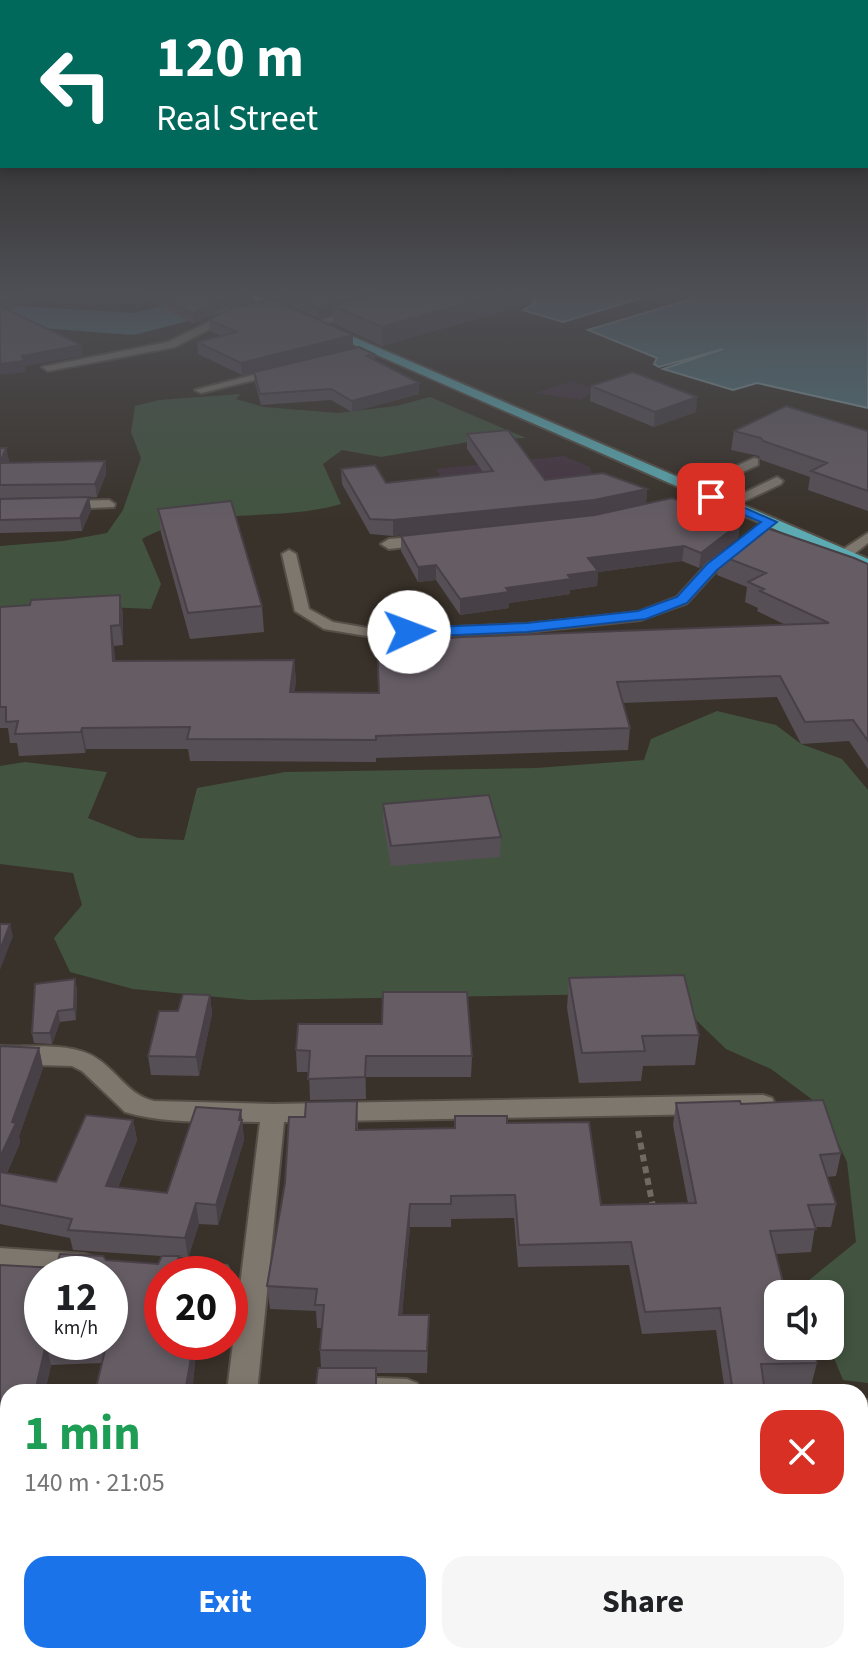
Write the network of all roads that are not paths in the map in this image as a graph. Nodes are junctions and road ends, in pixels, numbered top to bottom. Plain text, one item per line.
1 (289, 369) edge
2 (420, 369) edge
3 (201, 390) dead end
4 (754, 462) dead end
5 (777, 481) dead end
6 (693, 489) junction
7 (711, 497) junction
8 (109, 504) dead end
9 (727, 504) junction
10 (47, 505) edge
11 (645, 513) edge
12 (771, 522) junction
13 (868, 537) edge
14 (450, 538) edge
15 (389, 544) dead end
16 (289, 554) dead end
17 (844, 555) junction
18 (868, 565) edge
19 (0, 1055) edge
20 (763, 1104) edge
21 (273, 1113) junction
22 (246, 1256) edge
23 (0, 1259) edge
24 (24, 1261) edge
25 (140, 1269) edge
26 (144, 1269) edge
27 (242, 1360) edge
28 (242, 1384) edge

1 - 3 lane
2 - 6 main road
4 - 6 lane
5 - 9 lane
6 - 7 main road
7 - 9 main road
7 - 11 street
8 - 10 lane
9 - 12 main road
12 - 16 lane
12 - 17 main road
13 - 17 lane
14 - 15 street
17 - 18 main road
19 - 21 street
20 - 21 street
21 - 22 street
23 - 24 street
25 - 26 street
27 - 28 street

